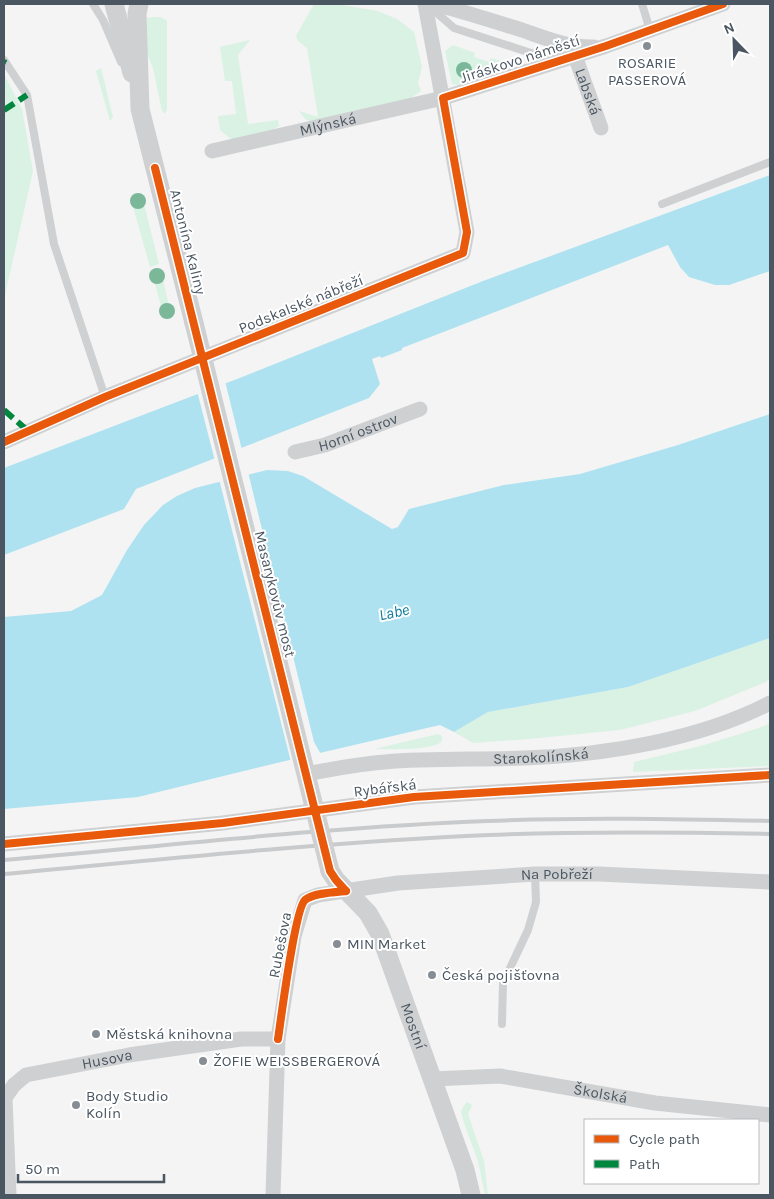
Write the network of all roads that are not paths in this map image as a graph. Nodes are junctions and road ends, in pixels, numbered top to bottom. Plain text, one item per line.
1 (93, 4) edge
2 (114, 4) edge
3 (139, 4) edge
4 (426, 4) edge
5 (433, 4) edge
6 (642, 4) edge
7 (723, 4) edge
8 (650, 30) junction
9 (606, 46) junction
10 (575, 56) junction
11 (4, 60) edge
12 (443, 98) junction
13 (140, 108) junction
14 (601, 128) dead end
15 (212, 151) dead end
16 (770, 162) edge
17 (662, 204) dead end
18 (194, 323) joint
19 (105, 397) junction
20 (420, 410) dead end
21 (4, 442) edge
22 (296, 452) dead end
23 (770, 703) edge
24 (306, 774) junction
25 (770, 775) edge
26 (4, 844) edge
27 (330, 871) joint
28 (536, 874) junction
29 (770, 882) edge
30 (346, 891) junction
31 (502, 1024) dead end
32 (278, 1039) junction
33 (432, 1080) junction
34 (4, 1098) edge
35 (770, 1114) edge
36 (9, 1195) edge
37 (272, 1195) edge
38 (471, 1195) edge

1 - 13 lane
2 - 13 street
3 - 13 street, Antonína Kaliny
4 - 10 lane
4 - 12 street, Jiráskovo náměstí
5 - 9 street, Jiráskovo náměstí
6 - 8 lane
7 - 8 street
8 - 9 street
9 - 10 street, Jiráskovo náměstí
10 - 12 street, Jiráskovo náměstí
10 - 14 street, Labská
11 - 19 lane
12 - 15 street, Mlýnská
12 - 19 street, Podskalské nábřeží
13 - 18 street, Antonína Kaliny
16 - 17 lane
18 - 24 street, Masarykovův most, bridge
19 - 21 street, Podskalské nábřeží
20 - 22 street, Horní ostrov
23 - 24 street, Starokolínská
24 - 27 street, Masarykovův most, bridge
25 - 26 street, Rybářská
27 - 30 street, Mostní
28 - 29 street, Na Pobřeží
28 - 30 street, Na Pobřeží
28 - 31 lane
30 - 32 street, Rubešova
30 - 33 street, Mostní
32 - 34 street, Husova
32 - 37 street, Rubešova
33 - 35 street, Školská
33 - 38 street, Mostní
34 - 36 street

